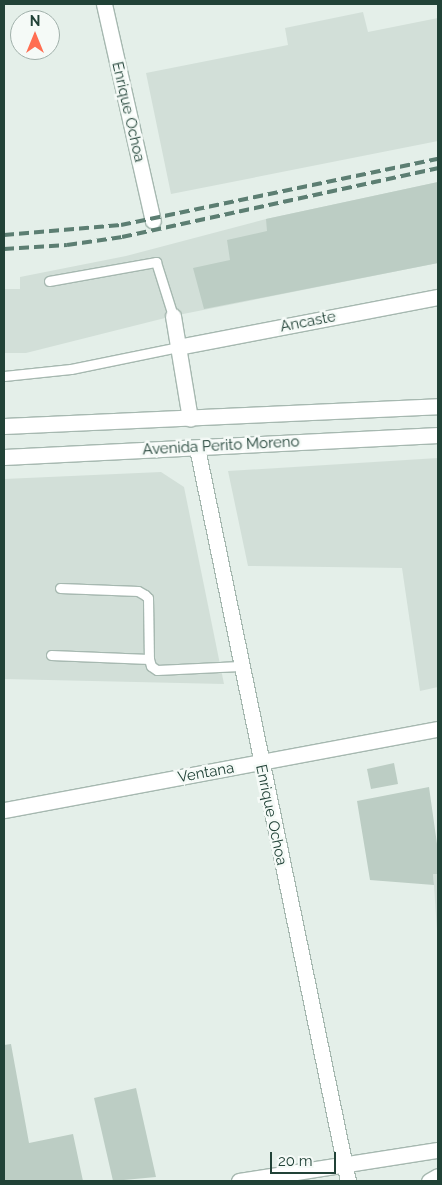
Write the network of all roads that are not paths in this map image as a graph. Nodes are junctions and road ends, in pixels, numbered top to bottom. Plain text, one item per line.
1 (104, 4) edge
2 (152, 220) dead end
3 (49, 281) dead end
4 (438, 297) edge
5 (173, 316) joint
6 (178, 347) junction
7 (4, 376) edge
8 (438, 406) edge
9 (190, 419) junction
10 (4, 426) edge
11 (438, 435) edge
12 (197, 448) junction
13 (4, 457) edge
14 (60, 588) dead end
15 (51, 655) dead end
16 (149, 659) junction
17 (240, 666) junction
18 (438, 729) edge
19 (260, 763) junction
20 (4, 810) edge
21 (438, 1150) edge
22 (344, 1164) junction
23 (438, 1176) edge
24 (250, 1180) edge
25 (348, 1181) edge
26 (428, 1181) edge

1 - 2 street, Enrique Ochoa
3 - 5 lane
4 - 6 street, Ancaste
5 - 6 street
6 - 7 lane
6 - 9 street
8 - 9 street, Avenida Perito Moreno
9 - 10 street, Avenida Perito Moreno
11 - 12 street, Avenida Perito Moreno
12 - 13 street, Avenida Perito Moreno
12 - 17 street, Enrique Ochoa
14 - 16 lane
15 - 16 lane
16 - 17 lane
17 - 19 street, Enrique Ochoa
18 - 19 street, Ventana
19 - 20 street, Ventana
19 - 22 street, Enrique Ochoa
21 - 22 street
22 - 24 street
22 - 25 street, Enrique Ochoa
23 - 26 street

